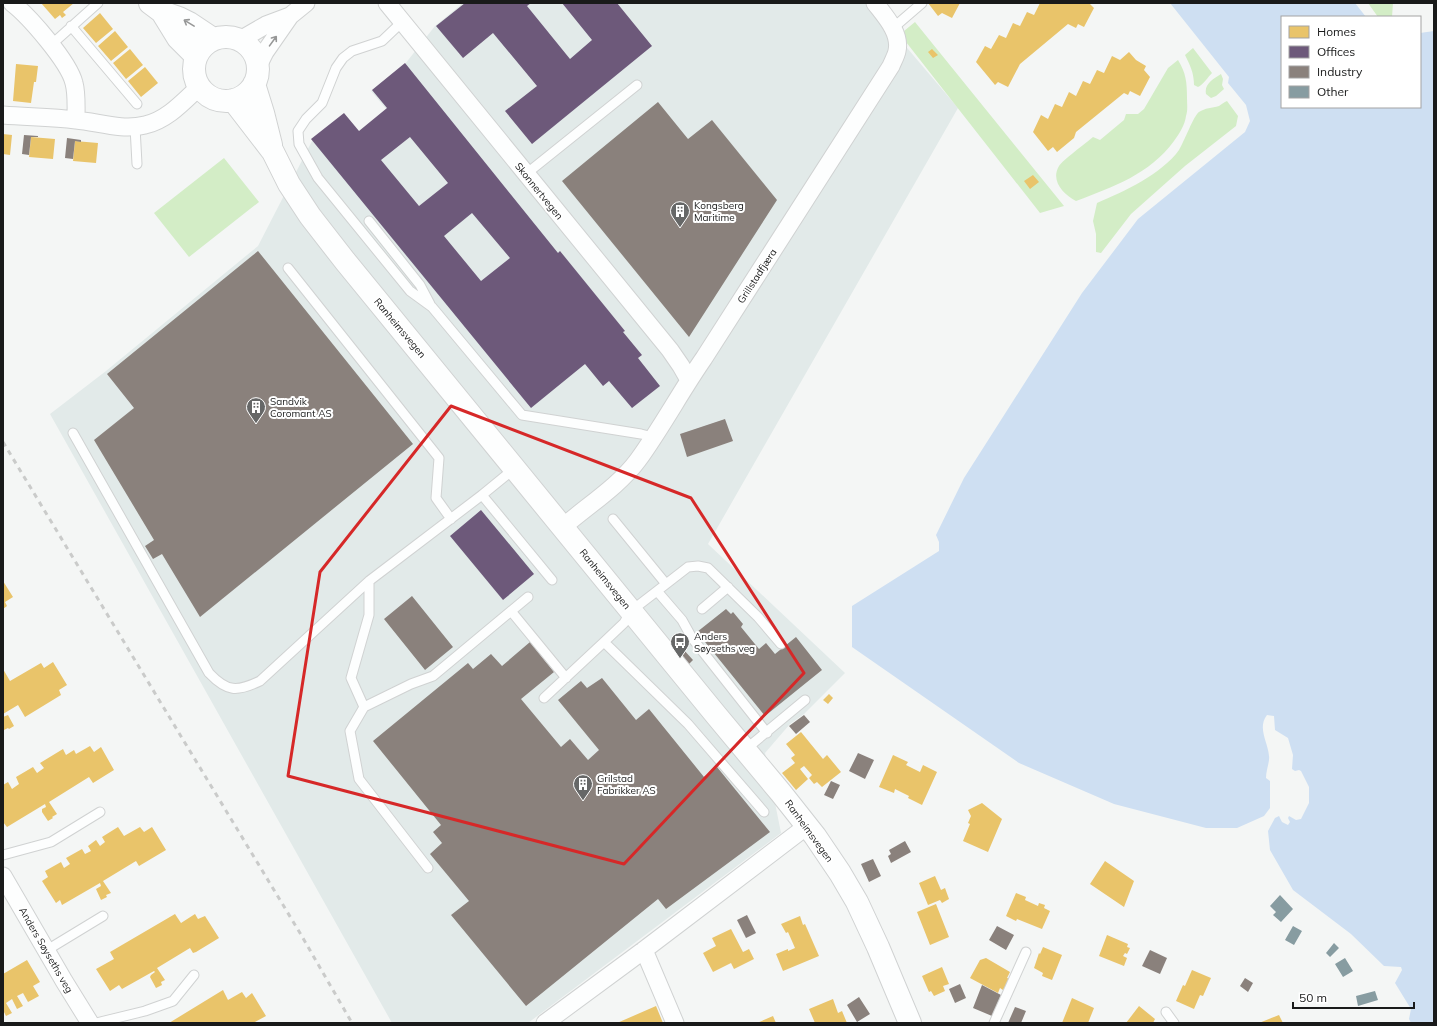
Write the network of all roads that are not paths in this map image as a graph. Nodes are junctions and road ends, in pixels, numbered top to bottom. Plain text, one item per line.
1 (98, 3) edge
2 (306, 3) edge
3 (387, 3) edge
4 (875, 3) edge
5 (922, 3) edge
6 (14, 4) edge
7 (156, 8) edge
8 (290, 16) junction
9 (402, 22) junction
10 (71, 26) junction
11 (893, 28) junction
12 (213, 39) junction
13 (240, 40) junction
14 (51, 45) junction
15 (196, 56) junction
16 (256, 75) junction
17 (637, 85) dead end
18 (199, 87) junction
19 (233, 100) junction
20 (137, 104) dead end
21 (3, 115) edge
22 (76, 120) junction
23 (135, 127) junction
24 (273, 152) junction
25 (137, 164) dead end
26 (526, 174) junction
27 (369, 221) dead end
28 (288, 268) dead end
29 (432, 307) junction
30 (689, 380) junction
31 (73, 432) dead end
32 (653, 437) junction
33 (515, 468) junction
34 (482, 495) junction
35 (451, 518) junction
36 (613, 519) dead end
37 (563, 527) junction
38 (552, 580) dead end
39 (369, 581) junction
40 (666, 584) junction
41 (728, 587) junction
42 (657, 590) junction
43 (528, 597) dead end
44 (702, 609) dead end
45 (511, 611) junction
46 (631, 611) junction
47 (604, 642) junction
48 (781, 644) dead end
49 (566, 678) junction
50 (544, 698) dead end
51 (805, 700) dead end
52 (364, 707) junction
53 (766, 733) junction
54 (746, 750) junction
55 (100, 812) dead end
56 (764, 812) dead end
57 (807, 826) junction
58 (3, 855) edge
59 (428, 868) dead end
60 (3, 876) edge
61 (103, 916) dead end
62 (47, 950) junction
63 (644, 950) junction
64 (1026, 952) dead end
65 (194, 975) dead end
66 (1166, 1012) dead end
67 (90, 1023) edge
68 (96, 1023) edge
69 (545, 1023) edge
70 (675, 1023) edge
71 (910, 1023) edge
72 (994, 1023) edge
73 (1174, 1023) edge

1 - 10 lane
2 - 8 street
3 - 9 street, Skonnertvegen
4 - 11 street, Grillstadfjæra
5 - 11 lane
6 - 14 street
12 -> 7 street
7 - 15 street
8 - 13 street
16 -> 8 street
9 - 26 street, Skonnertvegen
9 - 29 lane
10 - 14 lane
10 - 20 lane
11 - 30 street, Grillstadfjæra
12 - 13 street
12 - 15 street
13 - 16 street
14 - 22 street
15 - 18 street
16 - 19 street
16 - 24 street, Ranheimsvegen
17 - 26 lane
18 - 19 street
18 - 23 street
19 - 24 street, Ranheimsvegen
21 - 22 street
22 - 23 street
23 - 25 lane
24 - 33 street, Ranheimsvegen
26 - 30 street, Skonnertvegen
27 - 29 lane
28 - 35 lane
29 - 32 lane
30 - 32 street, Grillstadfjæra
31 - 39 lane
32 - 37 street, Grillstadfjæra
33 - 34 lane
33 - 37 street, Ranheimsvegen
34 - 35 lane
34 - 38 lane
35 - 39 lane
36 - 40 lane
37 - 46 street, Ranheimsvegen
39 - 52 lane
40 - 41 lane
40 - 42 lane
41 - 44 lane
41 - 48 lane
42 - 46 lane
42 - 53 lane
43 - 45 lane
45 - 49 lane
45 - 52 lane
46 - 47 lane
46 - 54 street, Ranheimsvegen
47 - 49 lane
47 - 56 lane
49 - 50 lane
51 - 53 lane
52 - 59 lane
53 - 54 lane
54 - 57 street, Ranheimsvegen
55 - 58 lane
57 - 63 street
57 - 71 street, Ranheimsvegen
60 - 62 street, Anders Søyseths veg
61 - 62 lane
62 - 67 street, Anders Søyseths veg
63 - 69 street
63 - 70 street
64 - 72 lane
65 - 68 lane
66 - 73 lane

